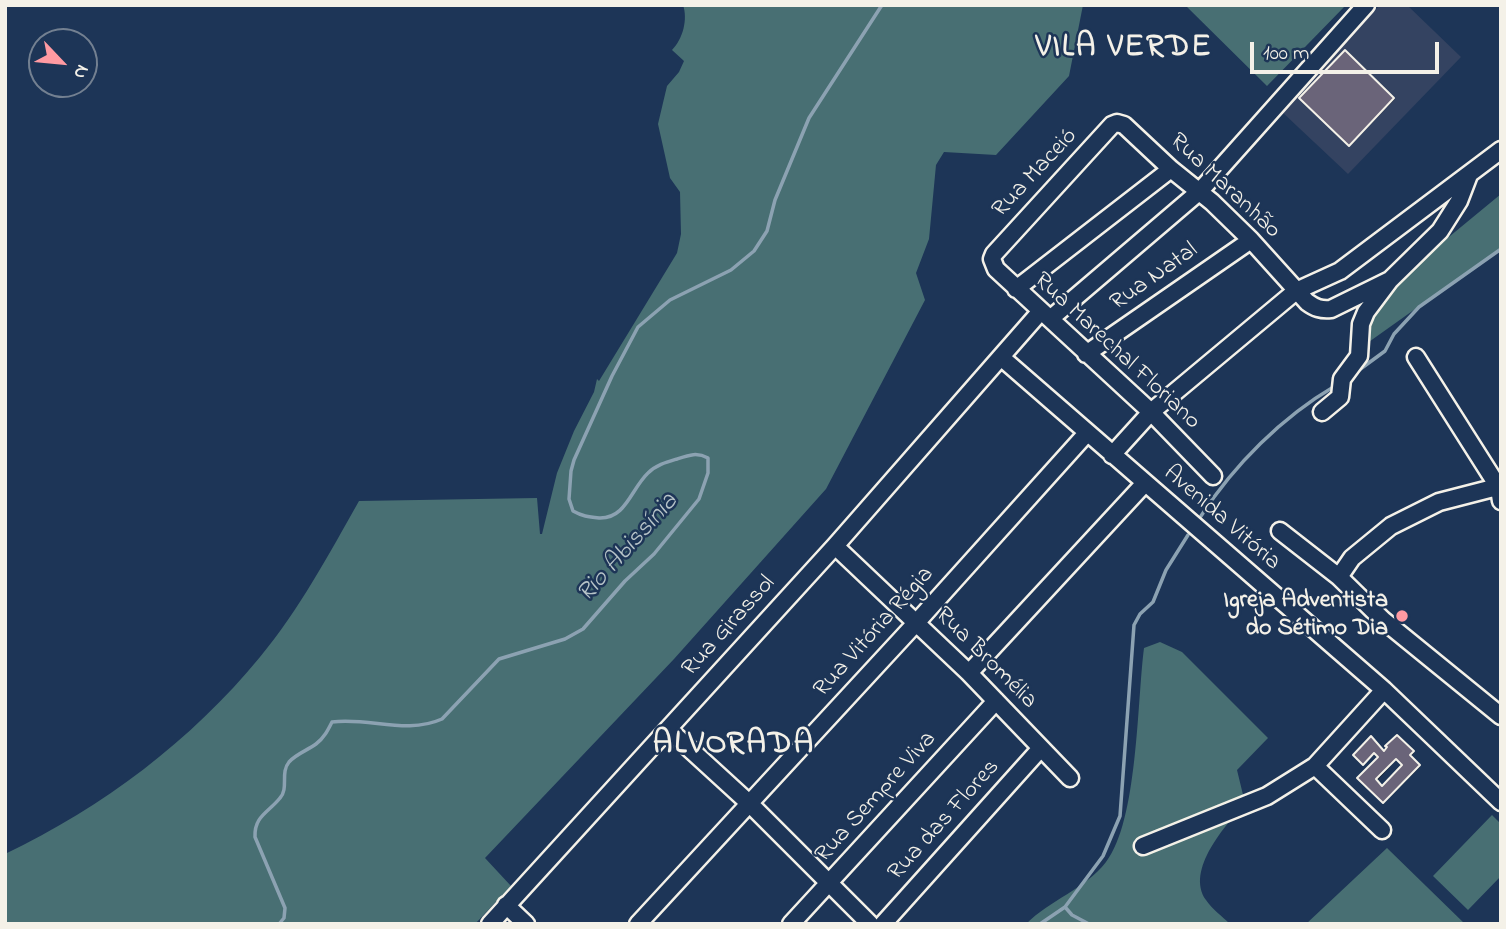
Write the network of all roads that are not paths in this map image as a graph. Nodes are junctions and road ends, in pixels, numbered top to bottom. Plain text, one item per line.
1 (1366, 5) edge
2 (1117, 123) joint
3 (1501, 150) edge
4 (1171, 169) junction
5 (1470, 172) junction
6 (1200, 191) junction
7 (1251, 240) junction
8 (992, 259) joint
9 (1390, 280) junction
10 (1016, 289) junction
11 (1296, 291) junction
12 (1046, 315) junction
13 (1086, 354) junction
14 (1416, 357) dead end
15 (1002, 358) junction
16 (1151, 412) junction
17 (1322, 412) dead end
18 (1087, 433) junction
19 (1112, 455) junction
20 (1213, 476) dead end
21 (1145, 483) junction
22 (1500, 492) edge
23 (1280, 531) dead end
24 (835, 546) junction
25 (1339, 577) junction
26 (916, 624) junction
27 (969, 673) junction
28 (1384, 690) junction
29 (996, 701) junction
30 (1501, 716) edge
31 (668, 729) junction
32 (1041, 748) junction
33 (1315, 766) junction
34 (1070, 778) dead end
35 (1501, 802) edge
36 (750, 804) junction
37 (1382, 830) dead end
38 (1143, 845) dead end
39 (830, 884) junction
40 (506, 905) junction
41 (490, 924) edge
42 (526, 924) edge
43 (638, 924) edge
44 (790, 924) edge
45 (870, 924) edge
46 (883, 924) edge

1 - 6 street, Rua Girassol
2 - 4 street, Rua Maranhão
2 - 8 street, Rua Maceió
3 - 5 street
4 - 6 street, Rua Maranhão
4 - 10 street
5 - 9 street
5 - 11 street
6 - 7 street, Rua Maranhão
6 - 12 street, Rua Girassol
7 - 11 street, Rua Maranhão
7 - 13 street, Rua Natal
8 - 10 street, Rua Marechal Floriano
9 - 11 street, Rua Maranhão
9 - 17 street
10 - 12 street, Rua Marechal Floriano
11 - 16 street
12 - 13 street, Rua Marechal Floriano
12 - 15 street, Rua Girassol
13 - 16 street, Rua Marechal Floriano
14 - 22 street
15 - 18 street, Avenida Vitória
15 - 24 street, Rua Girassol
16 - 19 street
16 - 20 street, Rua Marechal Floriano
18 - 19 street, Avenida Vitória
18 - 26 street, Rua Vitória Régia
19 - 21 street, Avenida Vitória
21 - 27 street
21 - 28 street, Avenida Vitória
22 - 25 street
23 - 25 street
24 - 26 street, Rua Bromélia
24 - 31 street, Rua Girassol
25 - 30 street
26 - 27 street, Rua Bromélia
26 - 36 street, Rua Vitória Régia
27 - 29 street, Rua Bromélia
28 - 33 street
28 - 35 street, Avenida Vitória
29 - 32 street, Rua Bromélia
29 - 39 street, Rua Sempre Viva
31 - 36 street
31 - 40 street, Rua Girassol
32 - 34 street, Rua Bromélia
32 - 46 street, Rua das Flores
33 - 37 street
33 - 38 street
36 - 39 street
36 - 43 street, Rua Vitória Régia
39 - 44 street, Rua Sempre Viva
39 - 45 street
40 - 41 street, Rua Girassol
40 - 42 street

